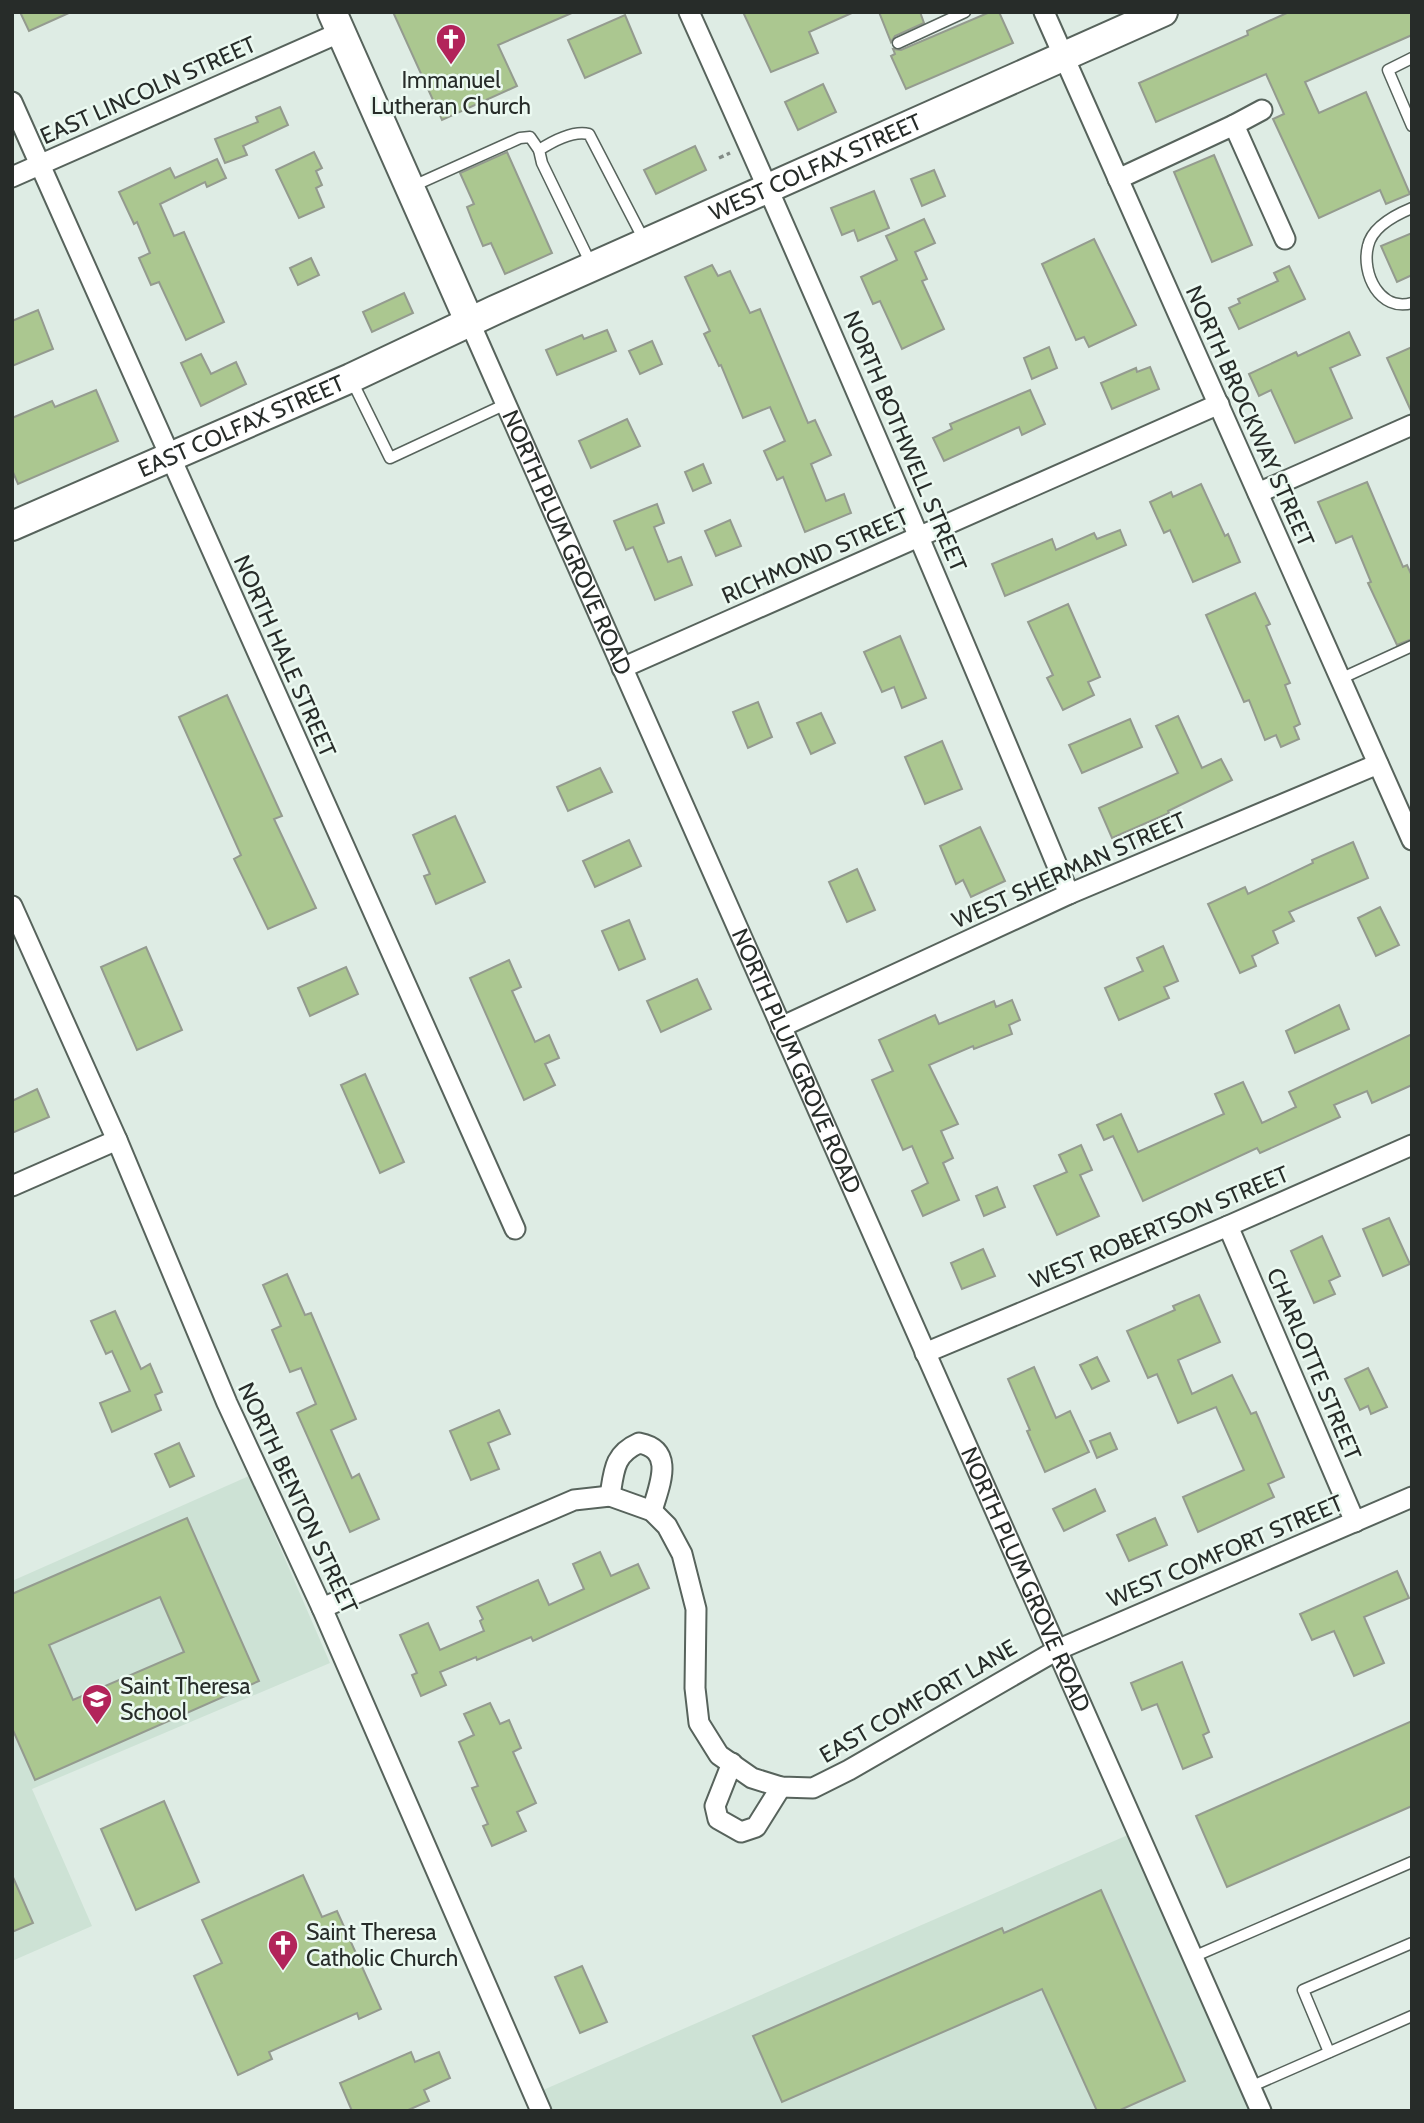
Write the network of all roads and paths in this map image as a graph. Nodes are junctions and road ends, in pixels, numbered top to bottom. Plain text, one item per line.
1 (689, 12) edge
2 (965, 12) edge
3 (1044, 12) edge
4 (1163, 12) edge
5 (337, 22) edge
6 (898, 43) dead end
7 (1064, 57) junction
8 (1412, 58) edge
9 (12, 102) edge
10 (1262, 110) dead end
11 (1234, 125) junction
12 (1412, 125) edge
13 (539, 150) junction
14 (734, 151) dead end
15 (719, 158) dead end
16 (40, 165) junction
17 (12, 177) edge
18 (1118, 179) junction
19 (410, 188) junction
20 (769, 189) junction
21 (1412, 208) edge
22 (1285, 239) dead end
23 (646, 244) junction
24 (592, 268) junction
25 (1412, 303) edge
26 (470, 323) junction
27 (351, 378) junction
28 (506, 404) junction
29 (1219, 404) junction
30 (1412, 425) edge
31 (169, 456) junction
32 (1258, 493) junction
33 (12, 526) edge
34 (920, 536) junction
35 (1412, 646) edge
36 (622, 668) junction
37 (1340, 679) junction
38 (1378, 764) junction
39 (1412, 839) edge
40 (1069, 894) junction
41 (12, 906) edge
42 (781, 1027) junction
43 (117, 1140) junction
44 (1412, 1145) edge
45 (12, 1185) edge
46 (1228, 1226) junction
47 (514, 1229) dead end
48 (925, 1353) junction
49 (610, 1496) junction
50 (1412, 1497) edge
51 (652, 1511) junction
52 (1355, 1522) junction
53 (322, 1608) junction
54 (1057, 1650) junction
55 (732, 1763) junction
56 (781, 1787) junction
57 (1412, 1862) edge
58 (1412, 1943) edge
59 (1193, 1957) junction
60 (1412, 2016) edge
61 (1329, 2052) junction
62 (1250, 2087) junction
63 (541, 2111) edge
64 (1261, 2111) edge

1 - 20 street, NORTH BOTHWELL STREET
2 - 6 lane
3 - 7 street, NORTH BROCKWAY STREET
4 - 7 street, WEST COLFAX STREET
5 - 16 street, EAST LINCOLN STREET
5 - 19 street, NORTH PLUM GROVE ROAD
7 - 18 street, NORTH BROCKWAY STREET
7 - 20 street, WEST COLFAX STREET
8 - 12 lane
9 - 16 street, NORTH HALE STREET
10 - 11 street
11 - 18 street
11 - 22 street
13 - 19 lane
13 - 23 lane
13 - 24 lane
14 - 15 path
16 - 17 street, EAST LINCOLN STREET
16 - 31 street, NORTH HALE STREET
18 - 29 street, NORTH BROCKWAY STREET
19 - 26 street, NORTH PLUM GROVE ROAD
20 - 23 street, WEST COLFAX STREET
20 - 34 street, NORTH BOTHWELL STREET
21 - 25 lane
23 - 24 street, WEST COLFAX STREET
24 - 26 street, WEST COLFAX STREET
26 - 27 street, EAST COLFAX STREET
26 - 28 street, NORTH PLUM GROVE ROAD
27 - 28 lane
27 - 31 street, EAST COLFAX STREET
28 - 36 street, NORTH PLUM GROVE ROAD
29 - 32 street, NORTH BROCKWAY STREET
29 - 34 street, RICHMOND STREET
30 - 32 street
31 - 33 street, EAST COLFAX STREET
31 - 47 street, NORTH HALE STREET
32 - 37 street, NORTH BROCKWAY STREET
34 - 36 street, RICHMOND STREET
34 - 40 street, NORTH BOTHWELL STREET
35 - 37 lane
36 - 42 street, NORTH PLUM GROVE ROAD
37 - 38 street, NORTH BROCKWAY STREET
38 - 39 street, NORTH BROCKWAY STREET
38 - 40 street, WEST SHERMAN STREET
40 - 42 street, WEST SHERMAN STREET
41 - 43 street, NORTH BENTON STREET
42 - 48 street, NORTH PLUM GROVE ROAD
43 - 45 street
43 - 53 street, NORTH BENTON STREET
44 - 46 street, WEST ROBERTSON STREET
46 - 48 street, WEST ROBERTSON STREET
46 - 52 street, CHARLOTTE STREET
48 - 54 street, NORTH PLUM GROVE ROAD
49 - 51 street
49 - 51 street
49 - 53 street
50 - 52 street, WEST COMFORT STREET
51 - 55 street
52 - 54 street, WEST COMFORT STREET
53 - 63 street, NORTH BENTON STREET
54 - 56 street, EAST COMFORT LANE
54 - 59 street, NORTH PLUM GROVE ROAD
55 - 56 street
55 - 56 street
57 - 59 lane
58 - 61 lane
59 - 62 street, NORTH PLUM GROVE ROAD
60 - 61 lane
61 - 62 lane
62 - 64 street, NORTH PLUM GROVE ROAD

